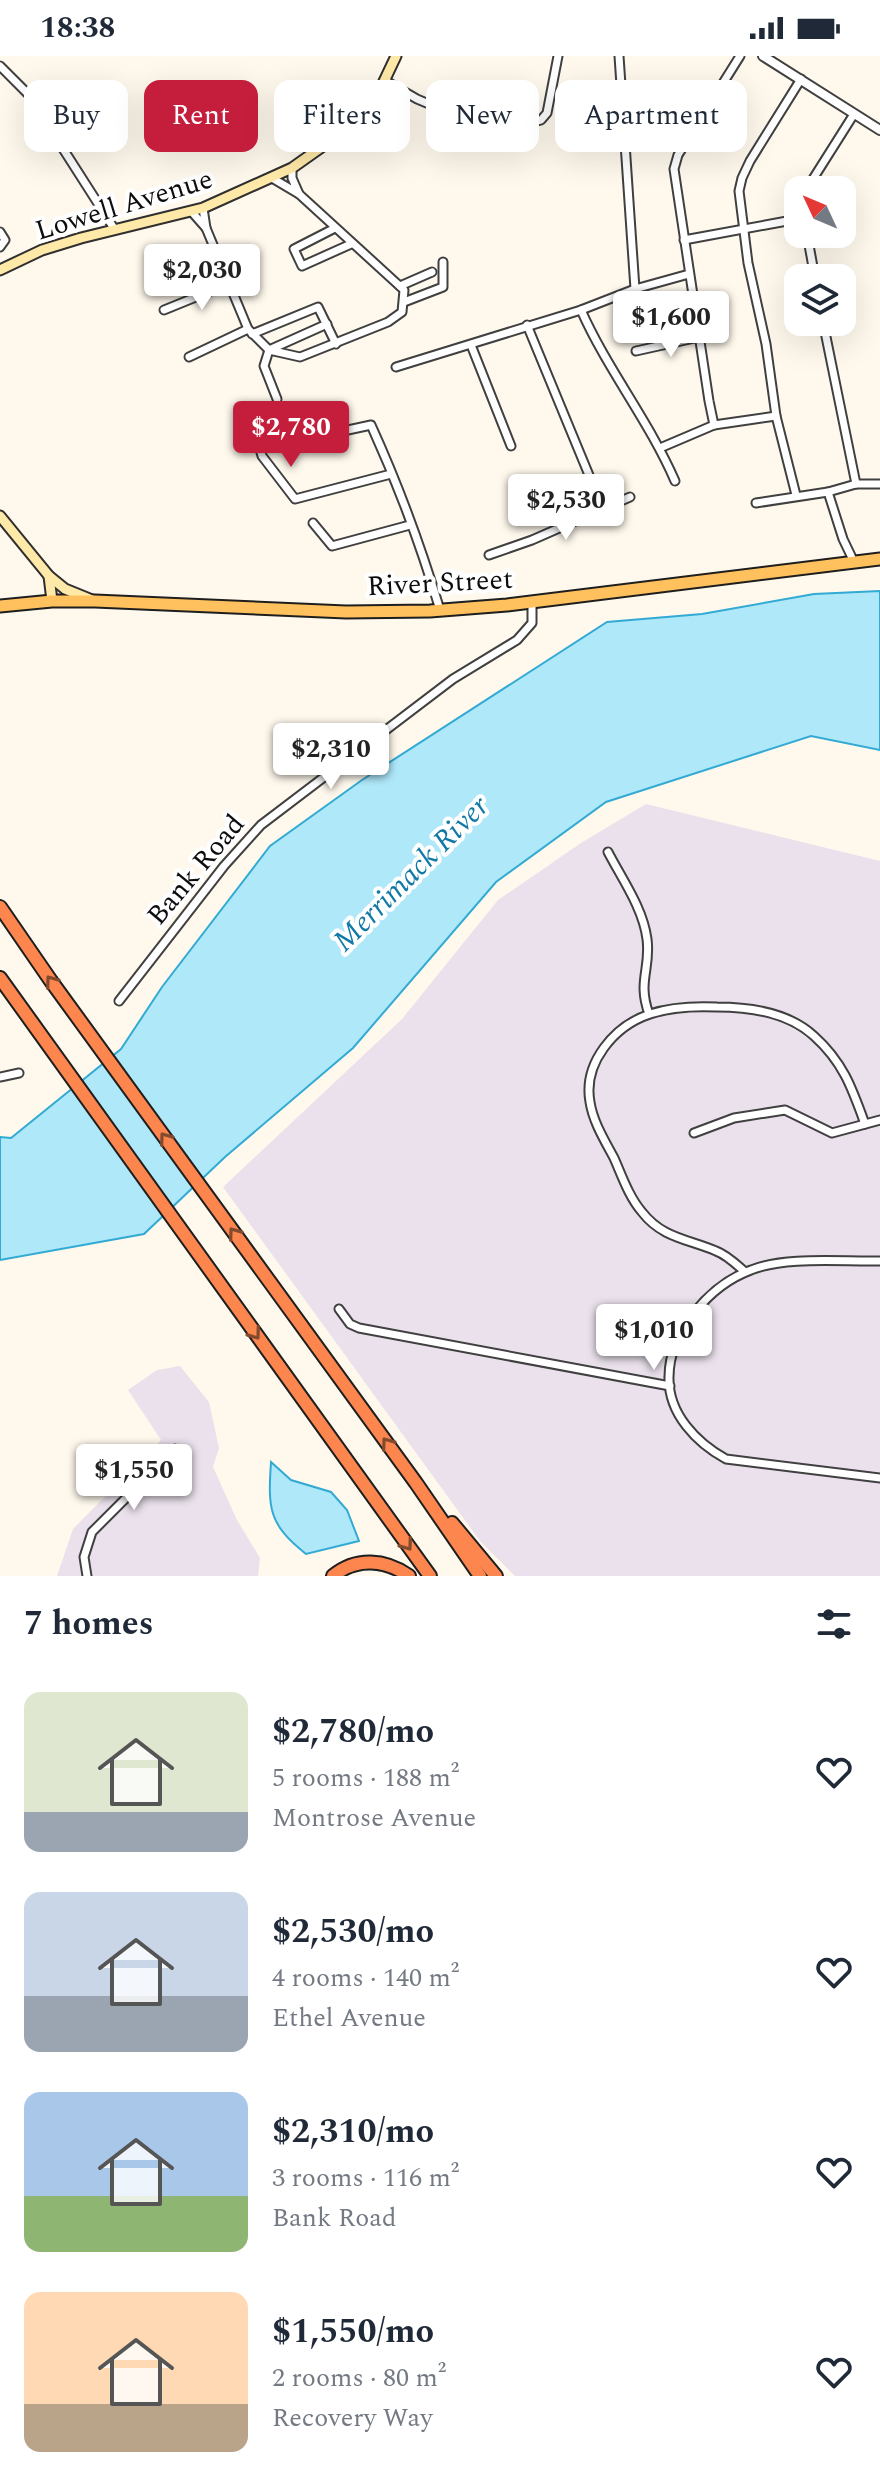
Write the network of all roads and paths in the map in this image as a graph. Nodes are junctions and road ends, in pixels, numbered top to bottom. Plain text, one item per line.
1 (396, 56) edge
2 (558, 56) edge
3 (619, 56) edge
4 (740, 56) edge
5 (763, 56) edge
6 (0, 66) edge
7 (801, 79) junction
8 (386, 80) edge
9 (410, 95) edge
10 (854, 114) junction
11 (880, 130) edge
12 (315, 152) edge
13 (292, 168) junction
14 (815, 176) edge
15 (272, 178) junction
16 (299, 194) junction
17 (203, 208) junction
18 (191, 211) junction
19 (784, 222) edge
20 (206, 228) junction
21 (335, 228) junction
22 (742, 229) junction
23 (115, 230) junction
24 (0, 232) edge
25 (684, 240) junction
26 (351, 244) junction
27 (0, 247) edge
28 (443, 262) dead end
29 (0, 270) edge
30 (432, 272) dead end
31 (689, 274) junction
32 (228, 284) junction
33 (400, 286) junction
34 (635, 289) junction
35 (404, 302) junction
36 (164, 310) dead end
37 (581, 310) junction
38 (327, 324) junction
39 (527, 325) junction
40 (250, 331) junction
41 (826, 336) edge
42 (699, 337) junction
43 (336, 344) junction
44 (471, 345) junction
45 (269, 350) junction
46 (636, 351) dead end
47 (189, 357) dead end
48 (396, 367) dead end
49 (277, 399) dead end
50 (776, 416) junction
51 (714, 425) junction
52 (511, 446) dead end
53 (660, 448) junction
54 (391, 474) junction
55 (675, 481) dead end
56 (856, 484) junction
57 (880, 484) edge
58 (828, 492) junction
59 (796, 495) junction
60 (630, 497) dead end
61 (756, 503) dead end
62 (603, 509) junction
63 (0, 516) edge
64 (313, 523) dead end
65 (410, 525) junction
66 (489, 555) dead end
67 (880, 559) edge
68 (854, 562) junction
69 (49, 576) junction
70 (52, 601) junction
71 (95, 601) junction
72 (532, 602) junction
73 (0, 606) edge
74 (440, 610) junction
75 (608, 852) dead end
76 (0, 897) edge
77 (0, 907) edge
78 (12, 925) junction
79 (0, 978) edge
80 (119, 1001) dead end
81 (649, 1014) junction
82 (19, 1073) dead end
83 (0, 1077) edge
84 (880, 1120) edge
85 (865, 1124) junction
86 (694, 1133) dead end
87 (880, 1261) edge
88 (745, 1272) junction
89 (339, 1309) dead end
90 (670, 1386) junction
91 (175, 1449) dead end
92 (880, 1478) edge
93 (416, 1483) junction
94 (87, 1576) edge
95 (333, 1576) edge
96 (409, 1576) edge
97 (430, 1576) edge
98 (480, 1576) edge
99 (496, 1576) edge

1 - 8 main road, Lowell Avenue
2 - 9 street
3 - 34 street
4 - 25 street
5 - 7 street
6 - 23 street
7 - 10 street
7 - 22 street
10 - 11 street
10 - 14 street
12 - 13 main road, Lowell Avenue
13 - 15 main road, Lowell Avenue
13 - 16 street
15 - 16 street
15 - 17 main road, Lowell Avenue
16 - 21 street
17 - 18 main road, Lowell Avenue
17 - 20 street
18 - 20 street
18 - 23 main road, Lowell Avenue
19 - 22 street
20 - 32 street
21 - 26 street
21 - 26 street
22 - 25 street
22 - 50 street
23 - 29 main road, Lowell Avenue
24 - 27 street
25 - 31 street
26 - 33 street
28 - 35 street
30 - 33 street
31 - 34 street
31 - 42 street
32 - 36 street
32 - 40 street
33 - 35 street
34 - 37 street
35 - 43 street
37 - 39 street
37 - 53 street
38 - 40 street
38 - 43 street
38 - 45 street
39 - 44 street
39 - 62 street
40 - 45 street
40 - 47 street
41 - 56 street
42 - 46 street
42 - 51 street
43 - 45 street
44 - 48 street
44 - 52 street
45 - 49 street
50 - 51 street
50 - 59 street
51 - 53 street
53 - 55 street
54 - 54 street
54 - 65 street
56 - 57 street
56 - 58 street
58 - 59 street
58 - 68 street
59 - 61 street
60 - 62 street
62 - 66 street
63 - 69 main road
64 - 65 street
65 - 74 street
67 - 68 main road, River Street
68 - 72 main road, River Street
69 - 70 main road
69 - 71 main road
70 - 71 main road, River Street
70 - 73 main road, River Street
71 - 74 main road, River Street
72 - 74 main road, River Street
72 - 80 street, Bank Road
75 - 81 street
76 - 78 highway
77 - 78 highway
93 -> 78 highway
79 -> 97 highway
81 - 85 street
81 - 88 street
82 - 83 street
84 - 85 street
85 - 86 street
87 - 88 street
88 - 90 street
89 - 90 street
90 - 92 street
91 - 94 street
93 - 98 highway
93 - 99 highway
95 - 96 highway

